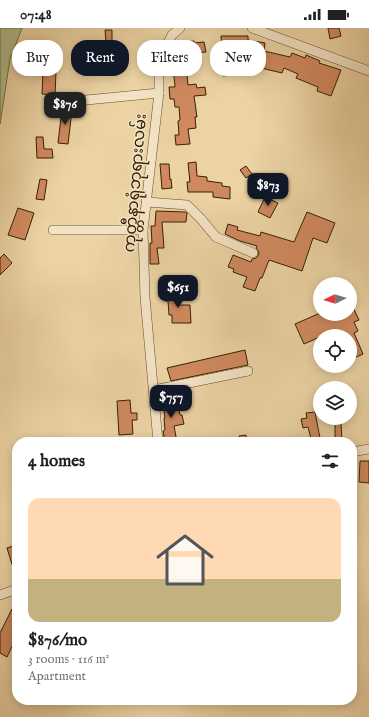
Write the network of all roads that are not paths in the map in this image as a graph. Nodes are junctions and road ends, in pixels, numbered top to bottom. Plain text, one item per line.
1 (180, 28) edge
2 (252, 28) edge
3 (369, 71) edge
4 (159, 93) junction
5 (76, 101) dead end
6 (147, 202) junction
7 (52, 230) dead end
8 (143, 230) junction
9 (253, 253) dead end
10 (248, 371) dead end
11 (154, 390) junction
12 (158, 437) edge
13 (369, 449) edge
14 (357, 451) edge
15 (12, 591) edge
16 (0, 595) edge

1 - 4 street, ကုတ္တီနာရုံဘုရားလမ်း
2 - 3 street
4 - 5 street
4 - 6 street, ကုတ္တီနာရုံဘုရားလမ်း
6 - 8 street, ကုတ္တီနာရုံဘုရားလမ်း
6 - 9 street
7 - 8 street
8 - 11 street, ကုတ္တီနာရုံဘုရားလမ်း
10 - 11 street
11 - 12 street, ကုတ္တီနာရုံဘုရားလမ်း
13 - 14 street
15 - 16 street

